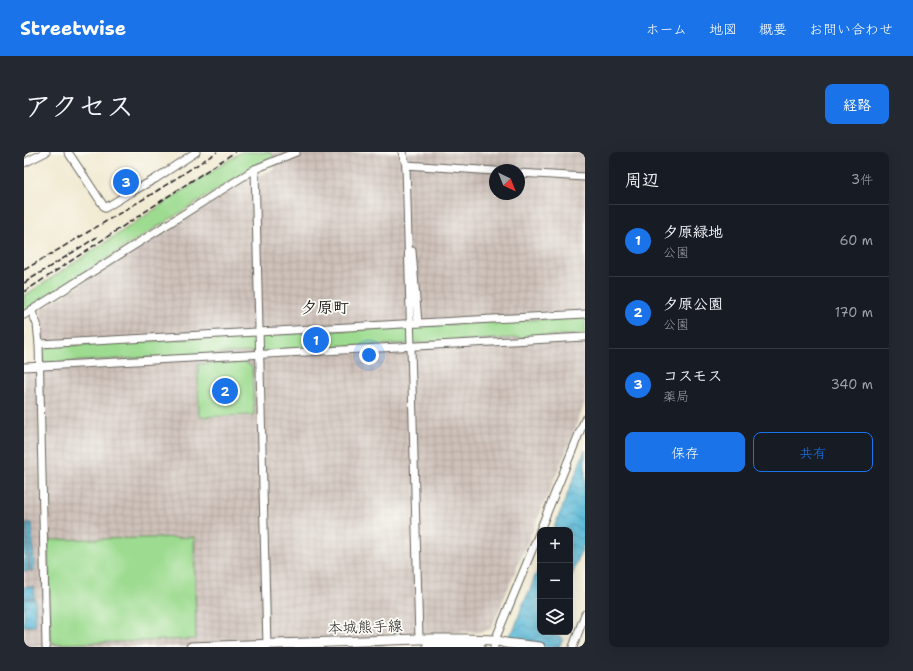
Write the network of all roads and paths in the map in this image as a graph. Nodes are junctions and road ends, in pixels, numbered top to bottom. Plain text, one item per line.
1 (46, 152) edge
2 (68, 152) edge
3 (196, 152) edge
4 (296, 152) edge
5 (402, 152) edge
6 (24, 163) edge
7 (406, 165) junction
8 (255, 170) junction
9 (489, 171) edge
10 (525, 172) edge
11 (585, 177) edge
12 (31, 310) junction
13 (585, 314) edge
14 (24, 315) edge
15 (410, 323) junction
16 (418, 323) junction
17 (259, 332) junction
18 (585, 337) edge
19 (39, 344) junction
20 (411, 346) junction
21 (260, 354) junction
22 (39, 366) junction
23 (24, 368) edge
24 (585, 419) edge
25 (541, 527) edge
26 (537, 538) edge
27 (585, 614) edge
28 (419, 639) junction
29 (495, 644) edge
30 (267, 646) edge
31 (46, 647) edge
32 (191, 647) edge
33 (351, 647) edge
34 (480, 647) edge
35 (540, 647) edge
36 (573, 647) edge

1 - 6 street
2 - 3 street
4 - 8 street
5 - 7 street
7 - 9 street
7 - 15 street
7 - 16 street
8 - 12 street
8 - 17 street
10 - 11 street
12 - 14 street
12 - 19 street
13 - 16 street
15 - 16 street
15 - 17 street
15 - 20 street
17 - 19 street
17 - 21 street
18 - 20 street
19 - 22 street
20 - 21 street
20 - 28 street
21 - 22 street
21 - 30 street
22 - 23 street
22 - 31 street
24 - 25 street
26 - 29 street
27 - 36 street
28 - 29 main road, 本城熊手線
28 - 30 main road, 本城熊手線
29 - 35 main road, 本城熊手線
30 - 32 main road, 本城熊手線
33 - 34 main road, 本城熊手線

